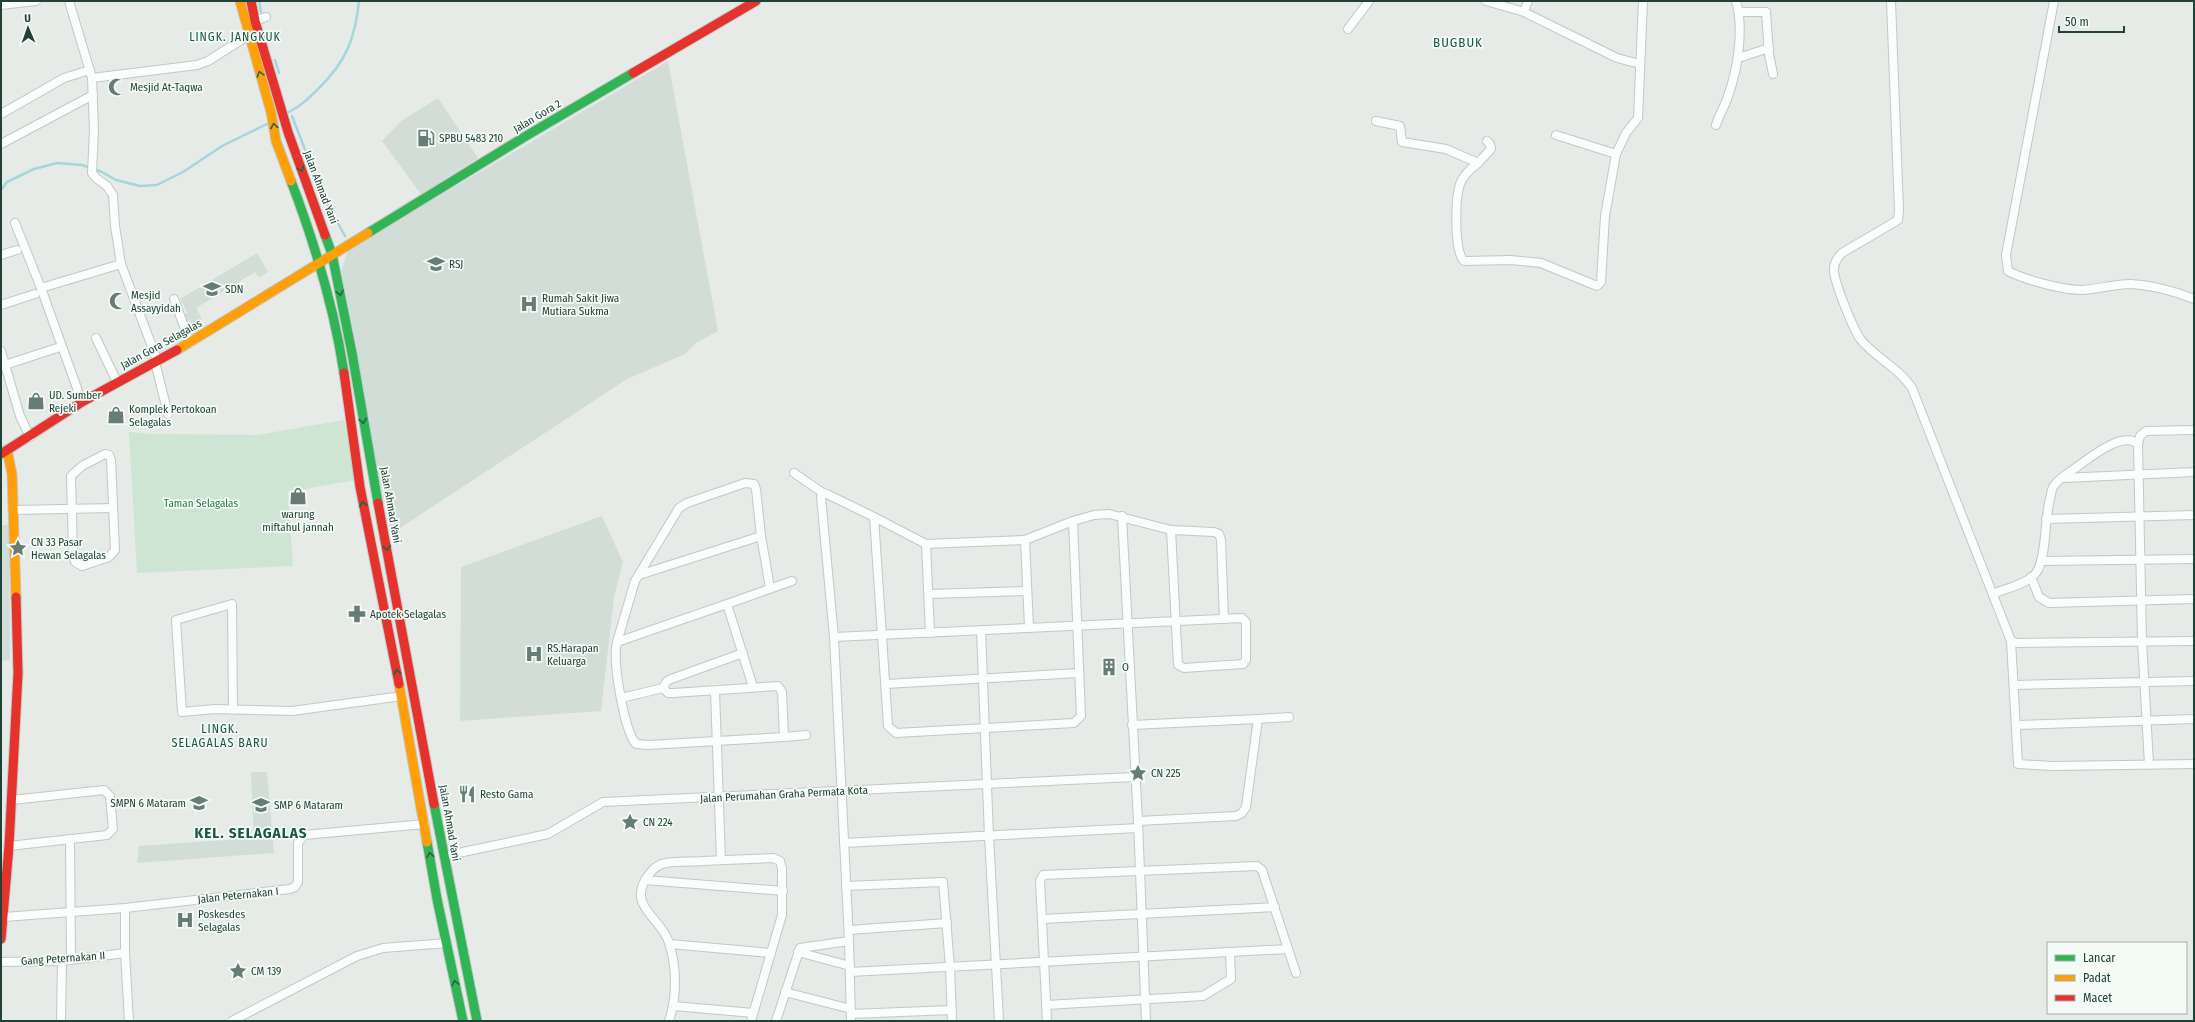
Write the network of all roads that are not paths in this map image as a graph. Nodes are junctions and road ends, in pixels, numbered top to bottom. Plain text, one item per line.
1 (36, 1) edge
2 (69, 1) edge
3 (240, 1) edge
4 (251, 1) edge
5 (756, 1) edge
6 (1369, 1) edge
7 (1486, 1) edge
8 (1528, 1) edge
9 (1643, 1) edge
10 (1736, 1) edge
11 (1891, 1) edge
12 (2054, 1) edge
13 (1, 5) edge
14 (1524, 12) junction
15 (1739, 12) junction
16 (1348, 28) dead end
17 (249, 35) junction
18 (1769, 48) junction
19 (1738, 58) junction
20 (1640, 64) junction
21 (91, 74) junction
22 (1774, 74) dead end
23 (275, 84) junction
24 (265, 88) junction
25 (93, 95) junction
26 (1, 114) edge
27 (1376, 121) dead end
28 (1716, 125) dead end
29 (1556, 135) dead end
30 (1487, 141) dead end
31 (1, 144) edge
32 (293, 148) junction
33 (281, 154) junction
34 (1616, 154) junction
35 (1478, 163) junction
36 (15, 222) dead end
37 (17, 250) dead end
38 (332, 254) junction
39 (1, 255) edge
40 (320, 262) junction
41 (121, 264) junction
42 (41, 288) junction
43 (34, 294) dead end
44 (174, 299) dead end
45 (2194, 299) edge
46 (1, 305) edge
47 (96, 338) dead end
48 (190, 343) junction
49 (57, 348) dead end
50 (1, 351) edge
51 (156, 361) junction
52 (5, 365) junction
53 (117, 382) junction
54 (82, 402) junction
55 (168, 414) dead end
56 (2194, 430) edge
57 (30, 437) junction
58 (2138, 444) junction
59 (4, 452) edge
60 (2194, 472) edge
61 (794, 473) dead end
62 (2140, 474) junction
63 (2062, 478) junction
64 (823, 493) junction
65 (113, 508) junction
66 (13, 510) junction
67 (72, 510) junction
68 (2194, 515) edge
69 (1122, 516) junction
70 (2140, 516) junction
71 (874, 517) junction
72 (2046, 519) junction
73 (1073, 521) junction
74 (1171, 530) junction
75 (760, 536) junction
76 (1025, 540) junction
77 (926, 544) junction
78 (2194, 559) edge
79 (2140, 560) junction
80 (2041, 561) junction
81 (639, 575) junction
82 (2031, 577) junction
83 (792, 581) dead end
84 (770, 588) junction
85 (1027, 591) junction
86 (929, 594) junction
87 (1993, 594) junction
88 (2194, 599) edge
89 (2141, 600) junction
90 (727, 604) junction
91 (1224, 618) junction
92 (1176, 621) junction
93 (1127, 623) junction
94 (1077, 626) junction
95 (1029, 627) junction
96 (981, 630) junction
97 (930, 633) junction
98 (882, 635) junction
99 (834, 637) junction
100 (2011, 641) junction
101 (2142, 641) junction
102 (2194, 641) edge
103 (617, 642) junction
104 (743, 653) junction
105 (1079, 673) junction
106 (983, 678) junction
107 (2194, 681) edge
108 (2144, 682) junction
109 (886, 684) junction
110 (2014, 685) junction
111 (753, 686) junction
112 (663, 688) junction
113 (715, 691) junction
114 (402, 696) junction
115 (621, 698) junction
116 (415, 704) junction
117 (233, 710) junction
118 (404, 711) junction
119 (1289, 717) dead end
120 (1258, 719) junction
121 (2194, 719) edge
122 (420, 722) junction
123 (2146, 722) junction
124 (407, 725) junction
125 (1132, 725) junction
126 (2016, 725) junction
127 (985, 728) junction
128 (806, 736) dead end
129 (784, 737) junction
130 (717, 740) junction
131 (2149, 764) junction
132 (2194, 764) edge
133 (1134, 777) junction
134 (987, 784) junction
135 (841, 791) junction
136 (720, 797) junction
137 (12, 800) junction
138 (425, 824) junction
139 (1138, 825) junction
140 (989, 836) junction
141 (70, 839) junction
142 (844, 843) junction
143 (10, 846) junction
144 (444, 856) junction
145 (721, 860) junction
146 (1140, 871) junction
147 (645, 880) junction
148 (846, 886) junction
149 (783, 891) junction
150 (451, 894) junction
151 (437, 899) junction
152 (1275, 907) junction
153 (125, 908) junction
154 (71, 912) junction
155 (1141, 914) junction
156 (4, 917) junction
157 (1042, 919) junction
158 (947, 923) junction
159 (849, 930) junction
160 (1, 938) edge
161 (849, 941) junction
162 (447, 943) junction
163 (670, 944) junction
164 (1288, 949) junction
165 (798, 952) junction
166 (125, 953) junction
167 (771, 953) junction
168 (1230, 953) junction
169 (1143, 957) junction
170 (71, 960) junction
171 (62, 961) junction
172 (1, 962) edge
173 (1044, 962) junction
174 (997, 964) junction
175 (950, 967) junction
176 (850, 969) junction
177 (1296, 973) dead end
178 (785, 992) junction
179 (1145, 1000) junction
180 (1046, 1005) junction
181 (674, 1006) junction
182 (952, 1010) junction
183 (851, 1015) edge
184 (752, 1017) edge
185 (61, 1021) edge
186 (129, 1021) edge
187 (232, 1021) edge
188 (463, 1021) edge
189 (477, 1021) edge
190 (669, 1021) edge
191 (776, 1021) edge
192 (952, 1021) edge
193 (999, 1021) edge
194 (1047, 1021) edge
195 (1146, 1021) edge

1 - 13 street
2 - 21 street
3 - 17 main road
4 - 23 main road, Jalan Ahmad Yani
5 - 38 main road, Jalan Gora 2
6 - 16 street
7 - 14 street
8 - 14 street
9 - 20 street
10 - 15 street
11 - 87 street
12 - 45 street
14 - 20 street
15 - 18 street
15 - 19 street
17 - 21 street
24 -> 17 main road
18 - 19 street
18 - 22 street
19 - 28 street
20 - 34 street
21 - 25 street
21 - 26 street
23 - 24 main road
23 - 32 main road, Jalan Ahmad Yani
33 -> 24 main road
25 - 31 street
25 - 41 street
27 - 35 street
29 - 34 street
30 - 35 street
32 - 33 main road
32 -> 38 main road, Jalan Ahmad Yani
33 - 40 main road
34 - 35 street
36 - 42 street
37 - 39 street
38 - 40 main road, Jalan Gora Selagalas
38 -> 116 main road, Jalan Ahmad Yani
40 - 48 main road, Jalan Gora Selagalas
114 -> 40 main road
41 - 42 street
41 - 51 street
42 - 54 street
43 - 46 street
44 - 48 street
47 - 53 street
48 - 51 main road, Jalan Gora Selagalas
49 - 52 street
50 - 52 street
51 - 53 main road, Jalan Gora Selagalas
51 - 55 street
52 - 57 street
53 - 54 main road, Jalan Gora Selagalas
54 - 57 main road, Jalan Gora Selagalas
56 - 58 street
57 - 59 main road, Jalan Gora Selagalas
58 - 62 street
58 - 63 street
59 - 66 main road
60 - 62 street
61 - 64 street
62 - 63 street
62 - 70 street
63 - 72 street
64 - 71 street
64 - 99 street
65 - 67 street
65 - 67 street
65 - 67 street
66 - 67 street
66 - 137 main road
68 - 70 street
69 - 73 street
69 - 74 street
69 - 93 street
70 - 72 street
70 - 79 street
71 - 77 street
71 - 98 street
72 - 80 street
73 - 76 street
73 - 94 street
74 - 91 street
74 - 92 street
75 - 81 street
75 - 81 street
75 - 84 street
76 - 77 street
76 - 85 street
77 - 86 street
78 - 79 street
79 - 80 street
79 - 89 street
80 - 82 street
81 - 103 street
82 - 87 street
82 - 89 street
83 - 84 street
84 - 90 street
85 - 86 street
85 - 95 street
86 - 97 street
87 - 100 street
88 - 89 street
89 - 101 street
90 - 103 street
90 - 104 street
91 - 92 street
91 - 92 street
92 - 93 street
93 - 94 street
93 - 125 street
94 - 95 street
94 - 105 street
95 - 96 street
96 - 97 street
96 - 106 street
97 - 98 street
98 - 99 street
98 - 109 street
99 - 135 street
100 - 101 street
100 - 110 street
101 - 102 street
101 - 108 street
103 - 115 street
104 - 111 street
104 - 112 street
105 - 106 street
105 - 127 street
106 - 109 street
106 - 127 street
107 - 108 street
108 - 110 street
108 - 123 street
109 - 127 street
110 - 126 street
111 - 113 street
111 - 129 street
112 - 113 street
112 - 115 street
113 - 130 street
114 - 117 street
114 - 118 main road
115 - 130 street
116 - 118 main road
116 - 122 main road, Jalan Ahmad Yani
117 - 117 street
118 - 124 main road
119 - 120 street
120 - 125 street
120 - 139 street
121 - 123 street
122 - 124 main road
122 - 144 main road, Jalan Ahmad Yani
123 - 126 street
123 - 131 street
124 - 138 main road
125 - 133 street
126 - 131 street
127 - 134 street
128 - 129 street
129 - 130 street
130 - 136 street
131 - 132 street
133 - 134 street, Jalan Perumahan Graha Permata Kota
133 - 139 street
134 - 135 street, Jalan Perumahan Graha Permata Kota
134 - 140 street
135 - 136 street, Jalan Perumahan Graha Permata Kota
135 - 142 street
136 - 144 street, Jalan Perumahan Graha Permata Kota
136 - 145 street
137 - 141 street
137 - 143 main road
151 -> 138 main road
138 - 153 street, Jalan Peternakan I
139 - 140 street
139 - 146 street
140 - 142 street
140 - 174 street
141 - 143 street
141 - 154 street
142 - 148 street
143 - 156 main road
144 - 150 main road, Jalan Ahmad Yani
145 - 147 street
145 - 149 street
146 - 152 street
146 - 155 street
146 - 157 street
147 - 149 street
147 - 163 street
148 - 158 street
148 - 159 street
149 - 167 street
150 - 151 main road
150 - 189 main road, Jalan Ahmad Yani
151 - 162 main road
152 - 155 street
152 - 164 street
153 - 154 street, Jalan Peternakan I
153 - 166 street
154 - 156 street, Jalan Peternakan I
154 - 170 street
155 - 157 street
155 - 169 street
156 - 160 main road
157 - 173 street
158 - 159 street
158 - 175 street
159 - 161 street
161 - 165 street
161 - 176 street
162 - 187 street
188 -> 162 main road
163 - 167 street
163 - 181 street
164 - 168 street
164 - 177 street
165 - 176 street
165 - 178 street
166 - 170 street, Gang Peternakan II
166 - 186 street
167 - 184 street
168 - 169 street
168 - 179 street
169 - 173 street
169 - 179 street
170 - 171 street, Gang Peternakan II
171 - 172 street, Gang Peternakan II
171 - 185 street
173 - 174 street
173 - 180 street
174 - 175 street
174 - 193 street
175 - 176 street
175 - 182 street
176 - 183 street
178 - 183 street
178 - 191 street
179 - 180 street
179 - 195 street
180 - 194 street
181 - 184 street
181 - 190 street
182 - 183 street
182 - 192 street

